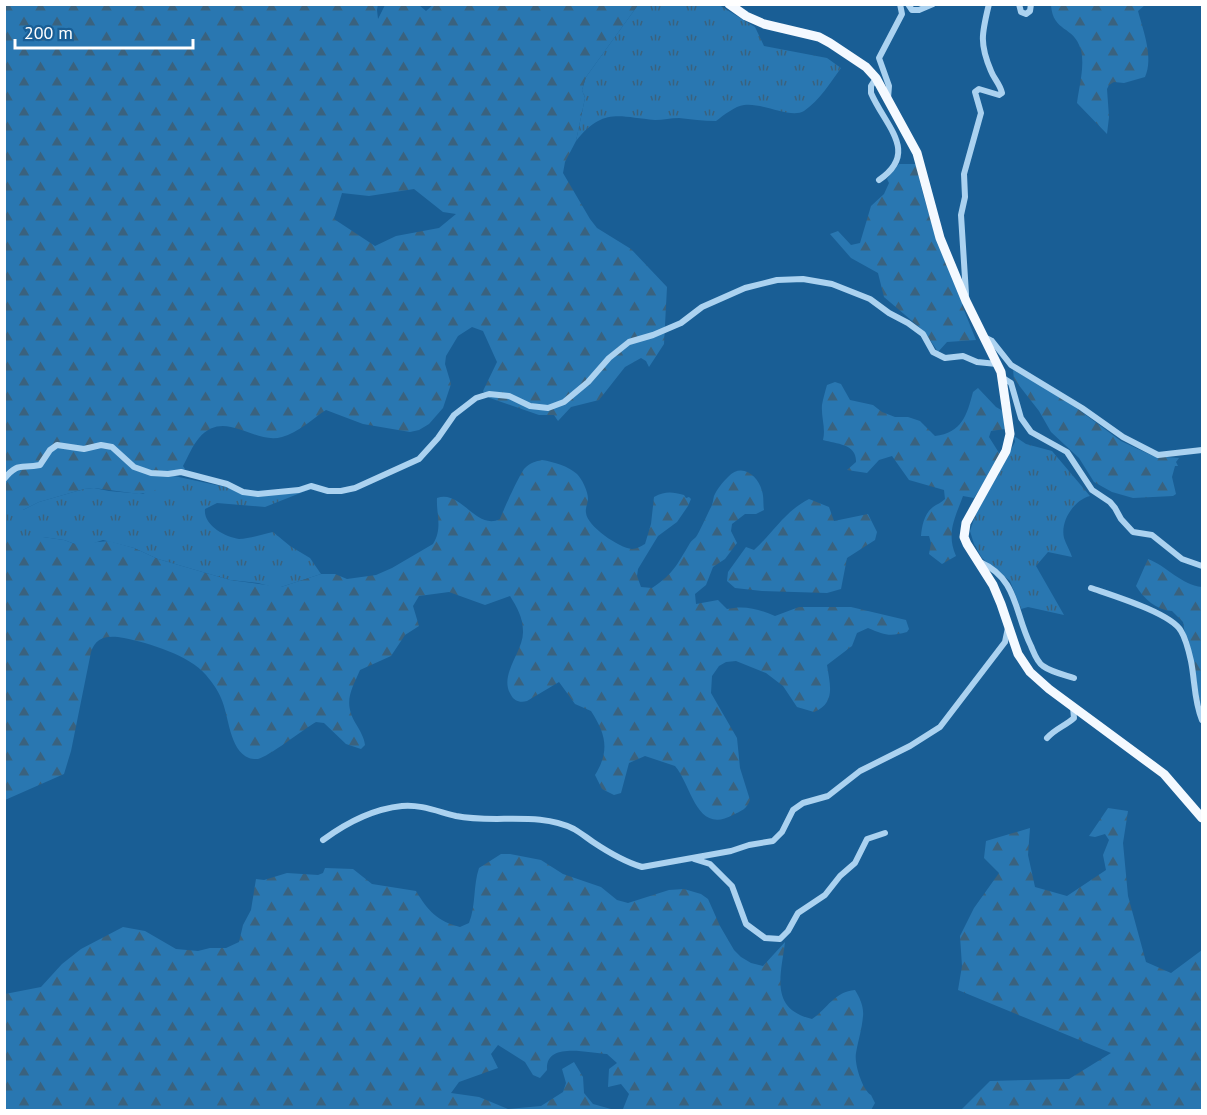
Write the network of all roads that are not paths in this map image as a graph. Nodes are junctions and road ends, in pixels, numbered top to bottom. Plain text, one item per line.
1 (729, 4) edge
2 (900, 4) edge
3 (908, 4) edge
4 (933, 4) edge
5 (989, 4) edge
6 (1019, 4) edge
7 (1031, 4) edge
8 (876, 78) junction
9 (888, 102) junction
10 (879, 180) dead end
11 (966, 301) junction
12 (984, 337) junction
13 (998, 364) junction
14 (1003, 378) junction
15 (1203, 450) edge
16 (4, 480) edge
17 (976, 560) junction
18 (1203, 566) edge
19 (1090, 588) dead end
20 (1009, 626) junction
21 (1074, 678) dead end
22 (1073, 707) junction
23 (1203, 720) edge
24 (1047, 738) dead end
25 (1201, 815) edge
26 (885, 832) dead end
27 (323, 840) dead end
28 (693, 858) junction

1 - 8 main road
2 - 9 street
3 - 4 street
5 - 11 street
6 - 7 street
8 - 9 main road
8 - 10 street
9 - 11 main road
11 - 12 main road
12 - 13 main road
12 - 15 street
13 - 14 main road
13 - 16 street
14 - 17 main road
14 - 18 street
17 - 20 main road
17 - 21 street
19 - 23 street
20 - 22 main road
20 - 28 street
22 - 24 street
22 - 25 main road
26 - 28 street
27 - 28 street

